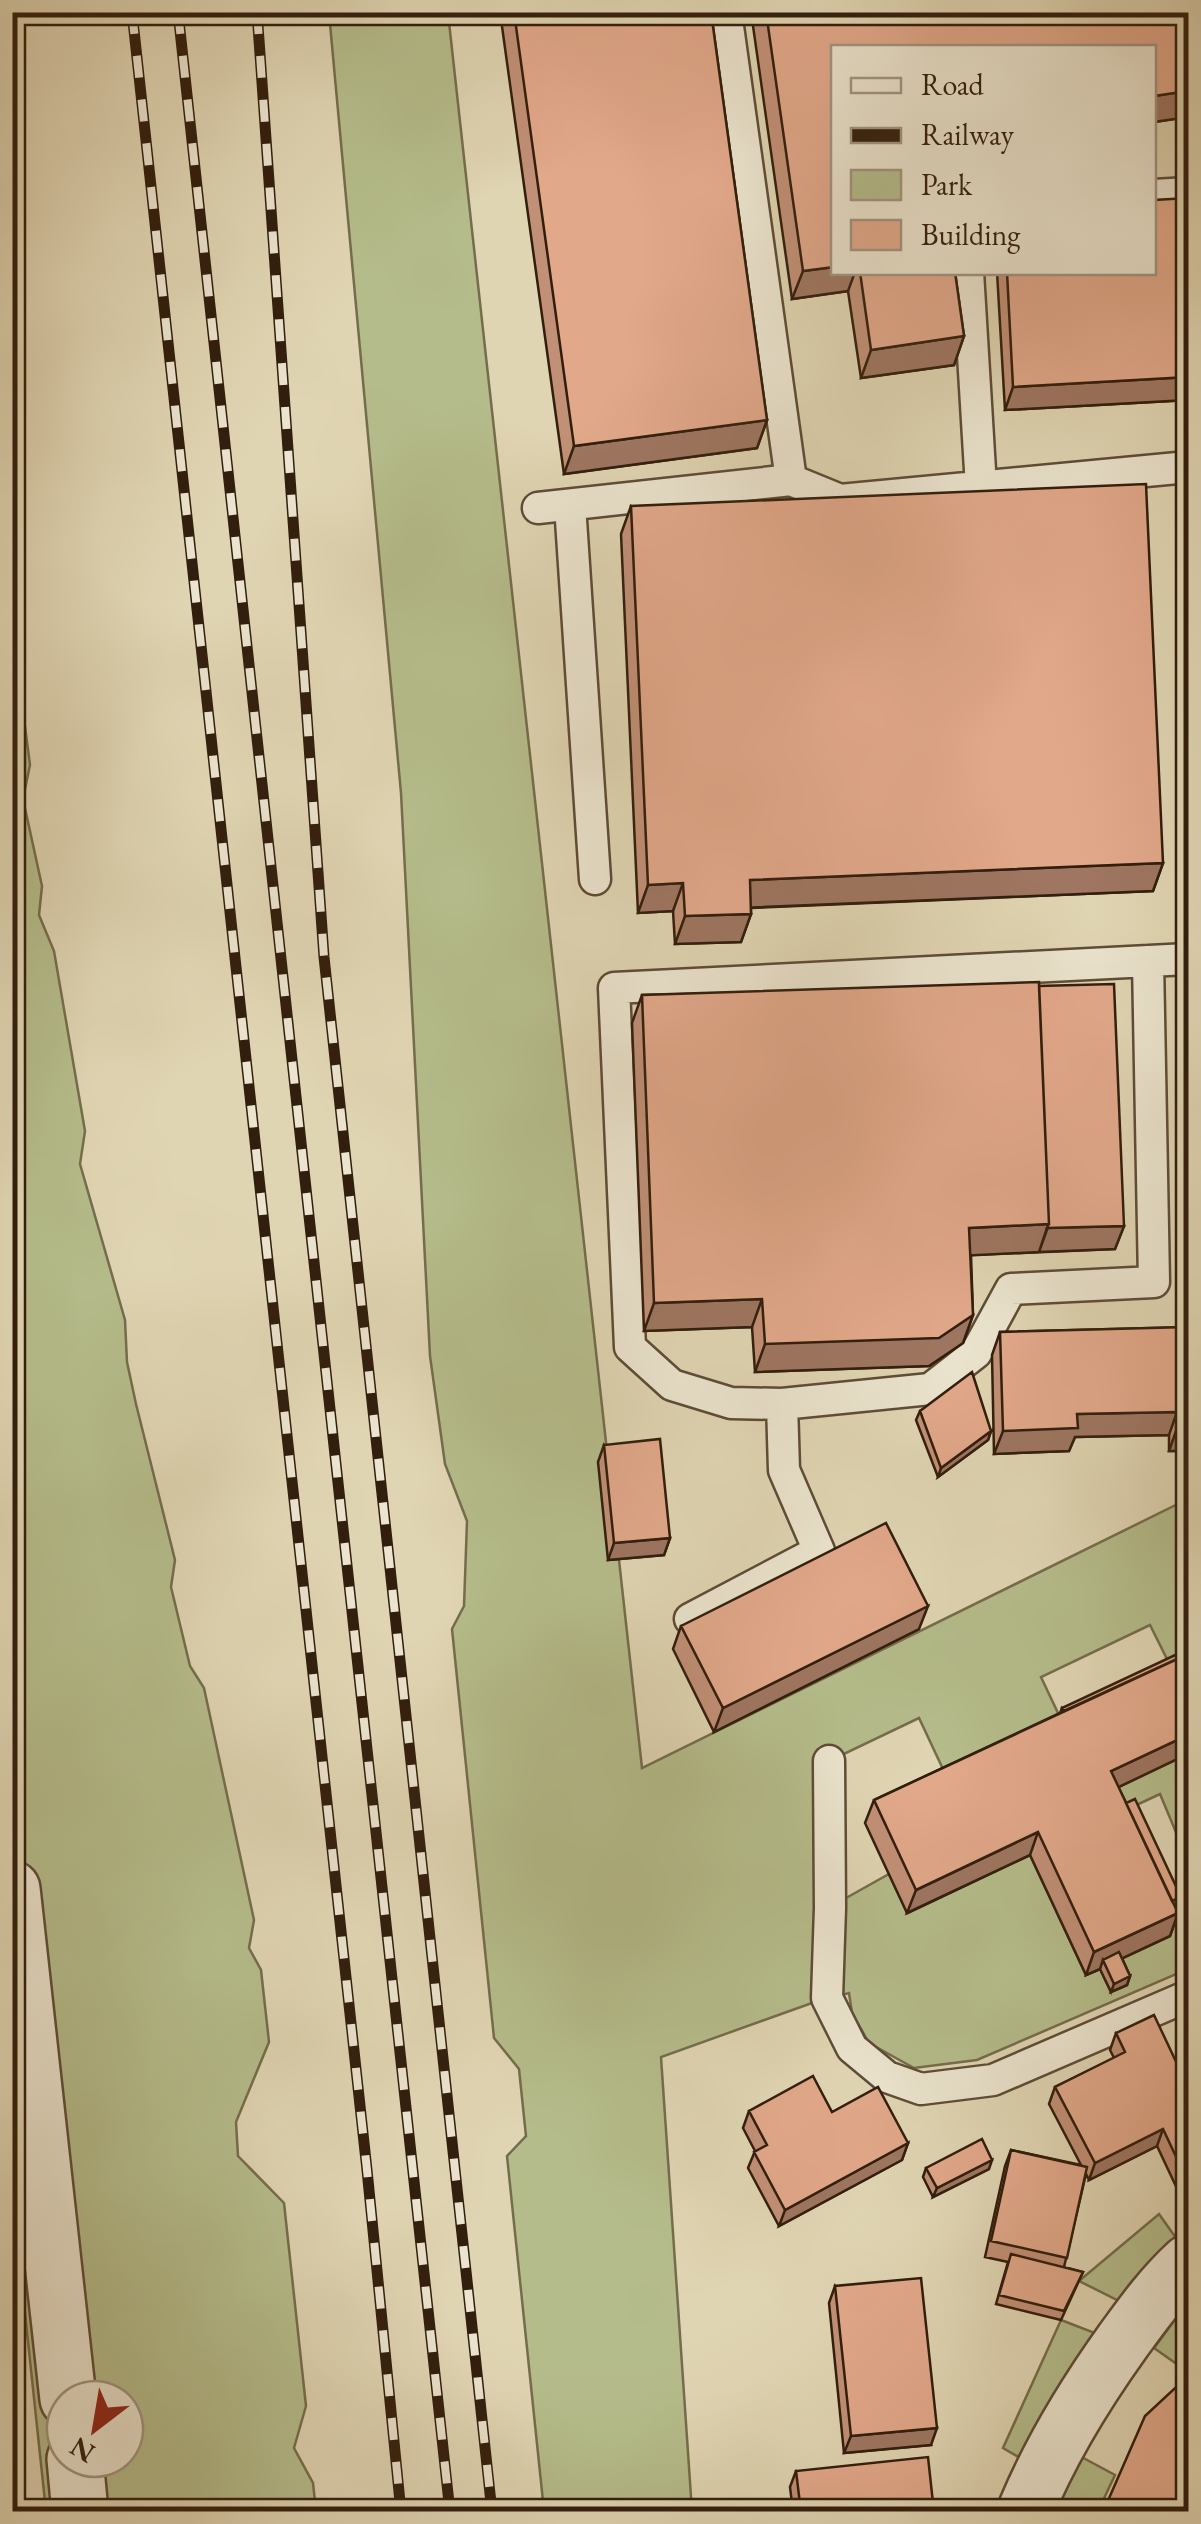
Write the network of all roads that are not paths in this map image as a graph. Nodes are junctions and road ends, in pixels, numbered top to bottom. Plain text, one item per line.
1 (726, 12) edge
2 (1188, 194) edge
3 (1156, 196) edge
4 (968, 275) edge
5 (1188, 467) edge
6 (792, 480) junction
7 (980, 487) junction
8 (570, 505) junction
9 (538, 508) dead end
10 (595, 880) dead end
11 (1188, 959) edge
12 (1148, 961) junction
13 (782, 1404) junction
14 (690, 1620) edge
15 (829, 1761) dead end
16 (12, 1888) edge
17 (1188, 1996) edge
18 (1188, 2263) edge
19 (66, 2379) edge
20 (77, 2479) edge
21 (80, 2512) edge
22 (1025, 2512) edge

1 - 6 lane
2 - 3 lane
4 - 7 lane
5 - 7 lane
6 - 7 lane
6 - 8 lane
8 - 9 lane
8 - 10 lane
11 - 12 lane
12 - 13 lane
12 - 13 lane
13 - 14 lane
15 - 17 lane
16 - 19 street
18 - 22 street
20 - 21 street

